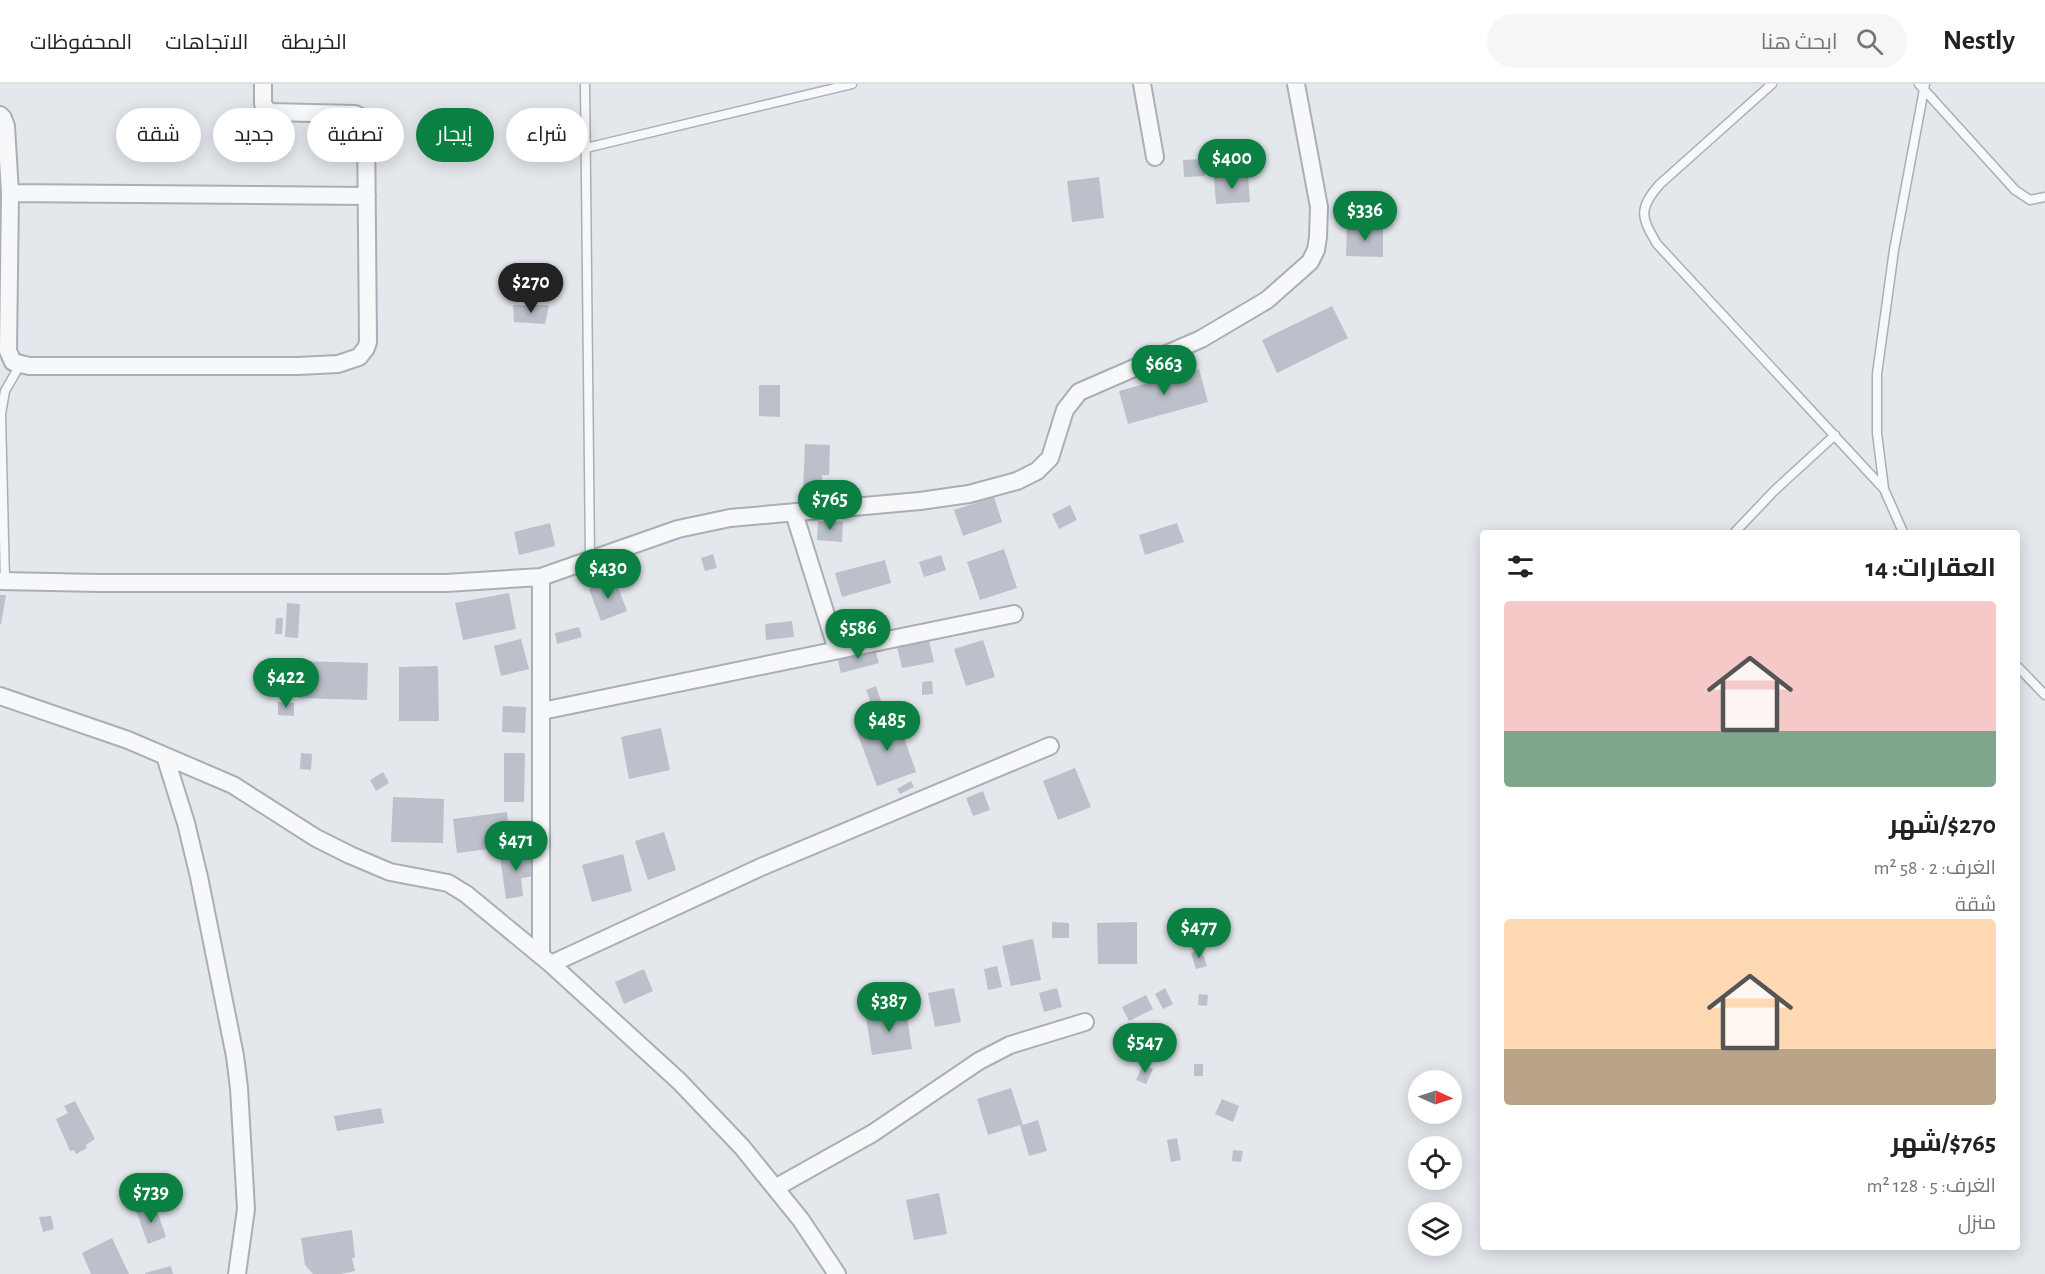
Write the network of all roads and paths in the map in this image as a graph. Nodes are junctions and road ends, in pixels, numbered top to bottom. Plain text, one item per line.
1 (263, 84) edge
2 (585, 84) edge
3 (852, 84) edge
4 (1142, 84) edge
5 (1296, 84) edge
6 (1772, 84) edge
7 (1923, 86) edge
8 (585, 108) edge
9 (0, 115) edge
10 (588, 148) edge
11 (1155, 157) dead end
12 (586, 162) edge
13 (10, 192) junction
14 (367, 196) junction
15 (2045, 197) edge
16 (20, 365) junction
17 (1834, 435) junction
18 (1884, 489) junction
19 (794, 513) junction
20 (1737, 530) edge
21 (1903, 530) edge
22 (590, 560) junction
23 (541, 577) junction
24 (2, 581) edge
25 (1014, 614) dead end
26 (837, 650) junction
27 (2020, 669) edge
28 (2045, 694) edge
29 (0, 696) edge
30 (542, 711) junction
31 (1050, 746) dead end
32 (165, 756) junction
33 (546, 960) junction
34 (1085, 1022) dead end
35 (775, 1188) junction
36 (237, 1274) edge
37 (837, 1274) edge

1 - 14 street
2 - 8 lane
3 - 10 lane
4 - 11 street
5 - 19 street
6 - 17 lane
7 - 15 lane
7 - 18 lane
9 - 13 street
12 - 22 lane
13 - 14 street
13 - 16 street
14 - 16 street
16 - 24 lane
17 - 18 lane
17 - 20 lane
18 - 21 lane
19 - 22 street
19 - 26 street
22 - 23 street
23 - 24 street
23 - 30 street
25 - 26 street
26 - 30 street
27 - 28 lane
29 - 32 street
30 - 33 street
31 - 33 street
32 - 33 street
32 - 36 street
33 - 35 street
34 - 35 street
35 - 37 street

